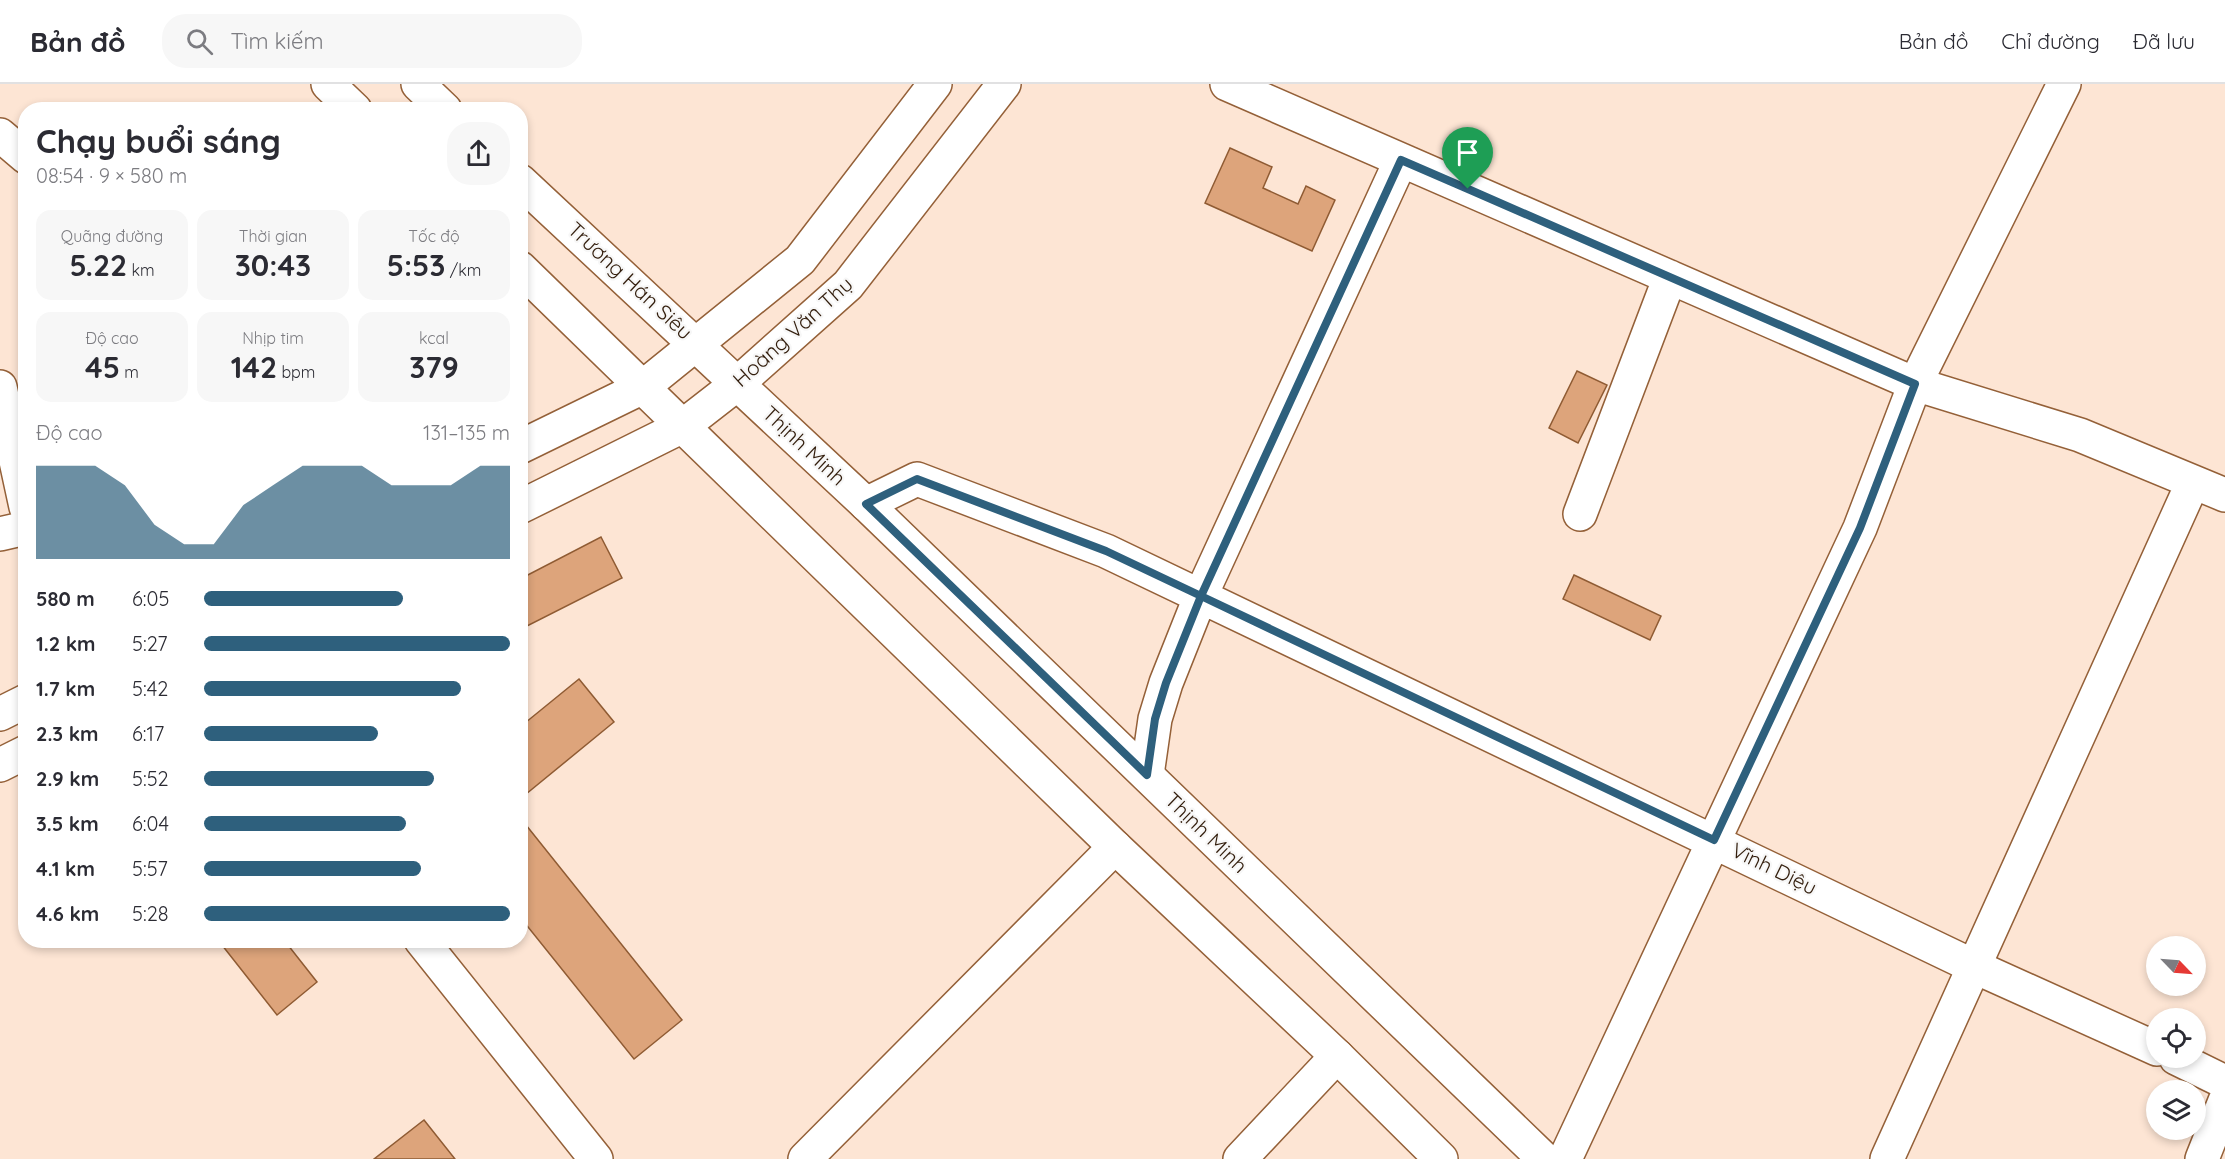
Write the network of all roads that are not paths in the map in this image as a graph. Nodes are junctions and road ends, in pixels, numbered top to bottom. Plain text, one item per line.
1 (328, 84) edge
2 (418, 84) edge
3 (935, 84) edge
4 (1004, 84) edge
5 (1227, 84) edge
6 (2064, 84) edge
7 (347, 102) edge
8 (437, 102) edge
9 (0, 135) edge
10 (18, 150) edge
11 (1401, 160) junction
12 (528, 188) edge
13 (528, 276) edge
14 (1670, 277) junction
15 (697, 344) junction
16 (738, 384) junction
17 (1915, 384) junction
18 (0, 387) edge
19 (643, 387) junction
20 (683, 426) junction
21 (528, 443) edge
22 (18, 470) edge
23 (2193, 482) junction
24 (2225, 495) edge
25 (528, 503) edge
26 (866, 504) junction
27 (1580, 514) dead end
28 (18, 530) edge
29 (0, 534) edge
30 (1201, 596) junction
31 (18, 756) edge
32 (0, 765) edge
33 (1147, 775) junction
34 (1714, 840) junction
35 (1115, 847) junction
36 (427, 948) edge
37 (1973, 966) junction
38 (2146, 1044) edge
39 (1337, 1056) junction
40 (2196, 1068) edge
41 (2225, 1082) edge
42 (2225, 1101) edge
43 (596, 1159) edge
44 (805, 1159) edge
45 (1240, 1159) edge
46 (1442, 1159) edge
47 (1544, 1159) edge
48 (1565, 1159) edge
49 (1887, 1159) edge
50 (2202, 1159) edge

1 - 7 street
2 - 8 street
3 - 15 street
4 - 16 street, Hoàng Văn Thụ
5 - 11 street
6 - 17 street
9 - 10 street
11 - 14 street
11 - 30 street
12 - 15 street, Trương Hán Siêu
13 - 19 street
14 - 17 street
14 - 27 street
15 - 16 street, Trương Hán Siêu
15 - 19 street
16 - 20 street, Hoàng Văn Thụ
16 - 26 street, Thịnh Minh
17 - 23 street
17 - 34 street
18 - 22 street
19 - 20 street
19 - 21 street
20 - 25 street, Hoàng Văn Thụ
20 - 35 street
23 - 24 street
23 - 37 street
26 - 30 street, Vĩnh Diệu
26 - 33 street, Thịnh Minh
28 - 29 street
30 - 33 street
30 - 34 street, Vĩnh Diệu
31 - 32 street
33 - 47 street, Thịnh Minh
34 - 37 street, Vĩnh Diệu
34 - 48 street
35 - 39 street
35 - 44 street
36 - 43 street
37 - 38 street, Vĩnh Diệu
37 - 49 street
39 - 45 street
39 - 46 street
40 - 41 street
42 - 50 street

